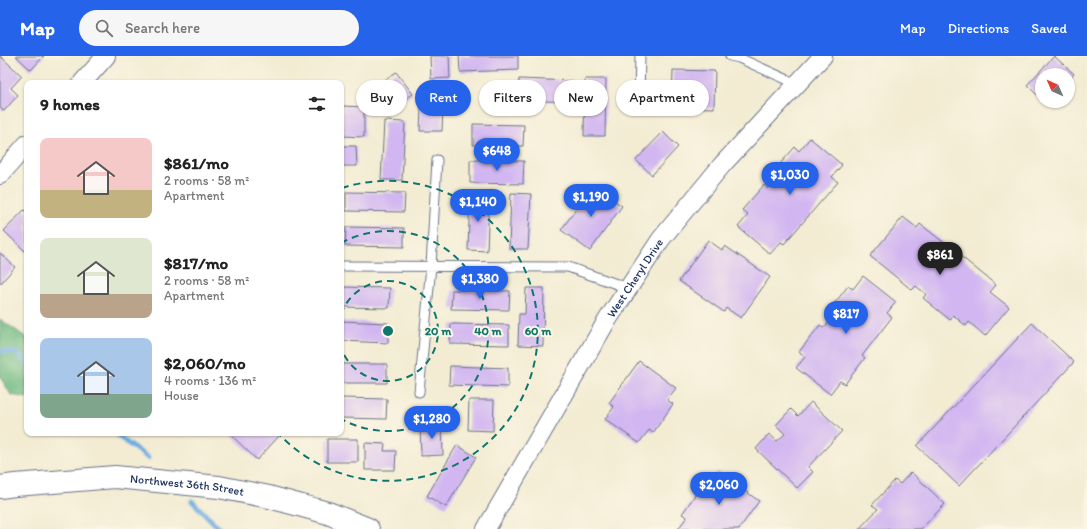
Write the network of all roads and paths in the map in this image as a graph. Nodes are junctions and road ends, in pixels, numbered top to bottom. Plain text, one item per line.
1 (106, 56) edge
2 (640, 56) edge
3 (730, 56) edge
4 (823, 56) edge
5 (85, 80) edge
6 (639, 80) edge
7 (797, 84) junction
8 (24, 147) edge
9 (437, 160) dead end
10 (0, 175) edge
11 (344, 266) edge
12 (431, 266) junction
13 (628, 288) junction
14 (419, 392) dead end
15 (0, 487) edge
16 (368, 529) edge
17 (486, 529) edge

1 - 5 street
2 - 6 lane
3 - 7 lane
4 - 7 street, West Cheryl Drive
7 - 13 street, West Cheryl Drive
8 - 10 street
9 - 12 lane
11 - 12 lane
12 - 13 lane
12 - 14 lane
13 - 17 street, West Cheryl Drive
15 - 16 main road, Northwest 36th Street

